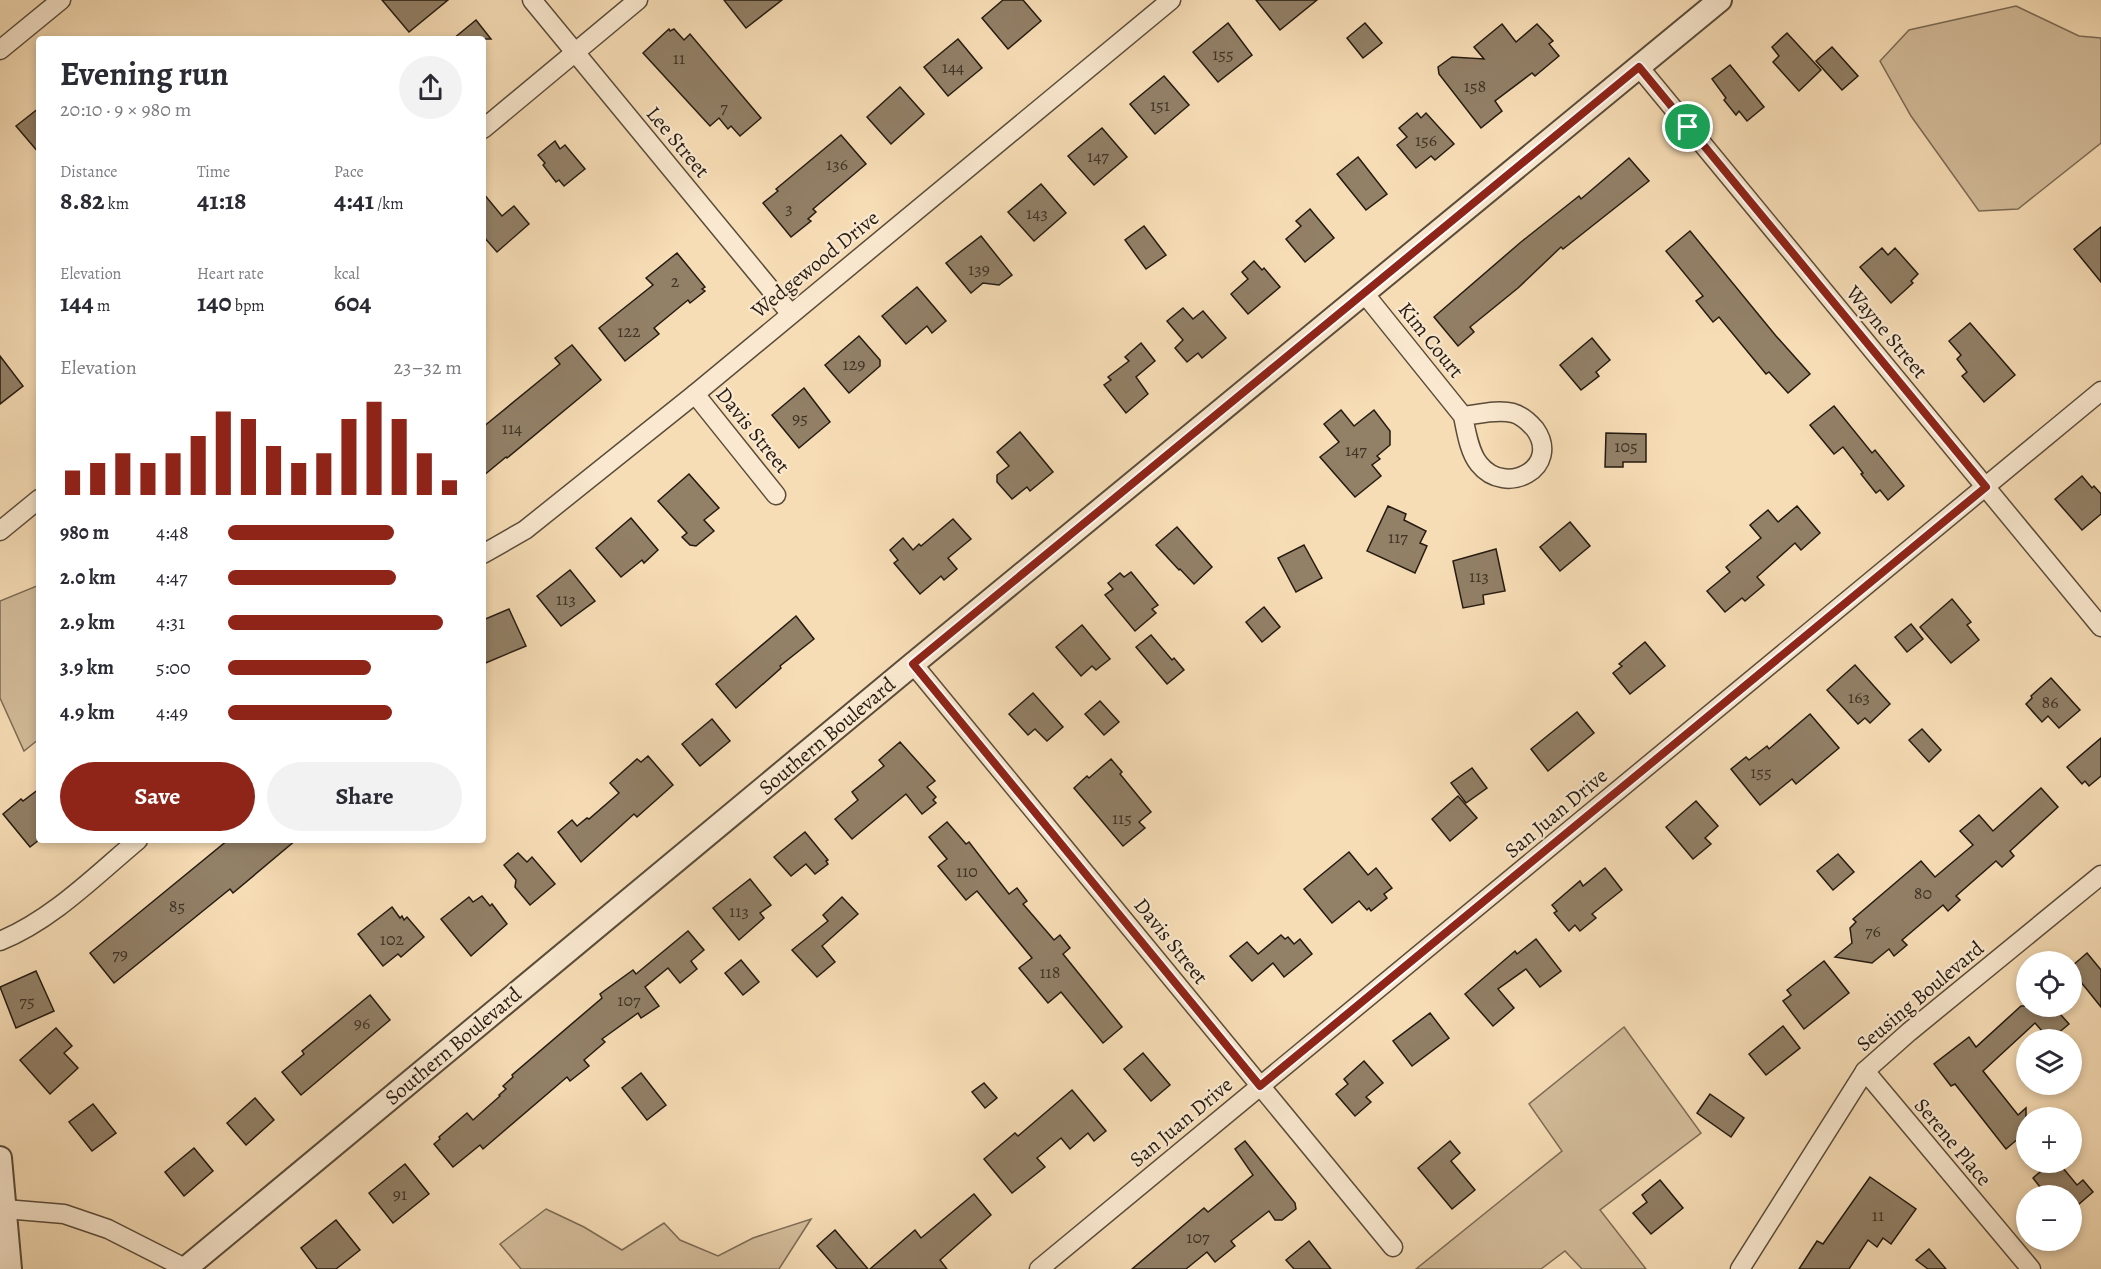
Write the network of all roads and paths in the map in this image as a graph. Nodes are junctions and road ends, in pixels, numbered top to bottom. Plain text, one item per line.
1 (61, 0) edge
2 (532, 0) edge
3 (638, 0) edge
4 (1171, 0) edge
5 (1720, 0) edge
6 (0, 50) edge
7 (574, 52) junction
8 (1639, 67) junction
9 (486, 126) edge
10 (1364, 293) junction
11 (790, 314) junction
12 (2101, 391) edge
13 (694, 394) junction
14 (1463, 416) junction
15 (1986, 487) junction
16 (776, 495) dead end
17 (36, 501) edge
18 (0, 531) edge
19 (486, 552) edge
20 (2101, 627) edge
21 (913, 664) junction
22 (134, 843) edge
23 (2101, 875) edge
24 (0, 941) edge
25 (1865, 1071) junction
26 (1260, 1086) junction
27 (0, 1158) edge
28 (5, 1209) junction
29 (1394, 1247) dead end
30 (10, 1269) edge
31 (187, 1269) edge
32 (1039, 1269) edge
33 (1740, 1269) edge
34 (2031, 1269) edge

1 - 6 street
2 - 7 street, Lee Street
3 - 7 street
4 - 11 street, Wedgewood Drive
5 - 8 street, Southern Boulevard
7 - 9 street
7 - 11 street, Lee Street
8 - 10 street, Southern Boulevard
8 - 15 street, Wayne Street
10 - 14 street, Kim Court
10 - 21 street, Southern Boulevard
11 - 13 street, Wedgewood Drive
12 - 15 street, San Juan Drive
13 - 16 street, Davis Street
13 - 19 street, Wedgewood Drive
14 - 14 street, Kim Court
15 - 20 street, Wayne Street
15 - 26 street, San Juan Drive
17 - 18 street
21 - 26 street, Davis Street
21 - 31 street, Southern Boulevard
22 - 24 street
23 - 25 street, Seusing Boulevard
25 - 33 street, Seusing Boulevard
25 - 34 street, Serene Place
26 - 29 street, Davis Street
26 - 32 street, San Juan Drive
27 - 28 street
28 - 30 street
28 - 31 street

